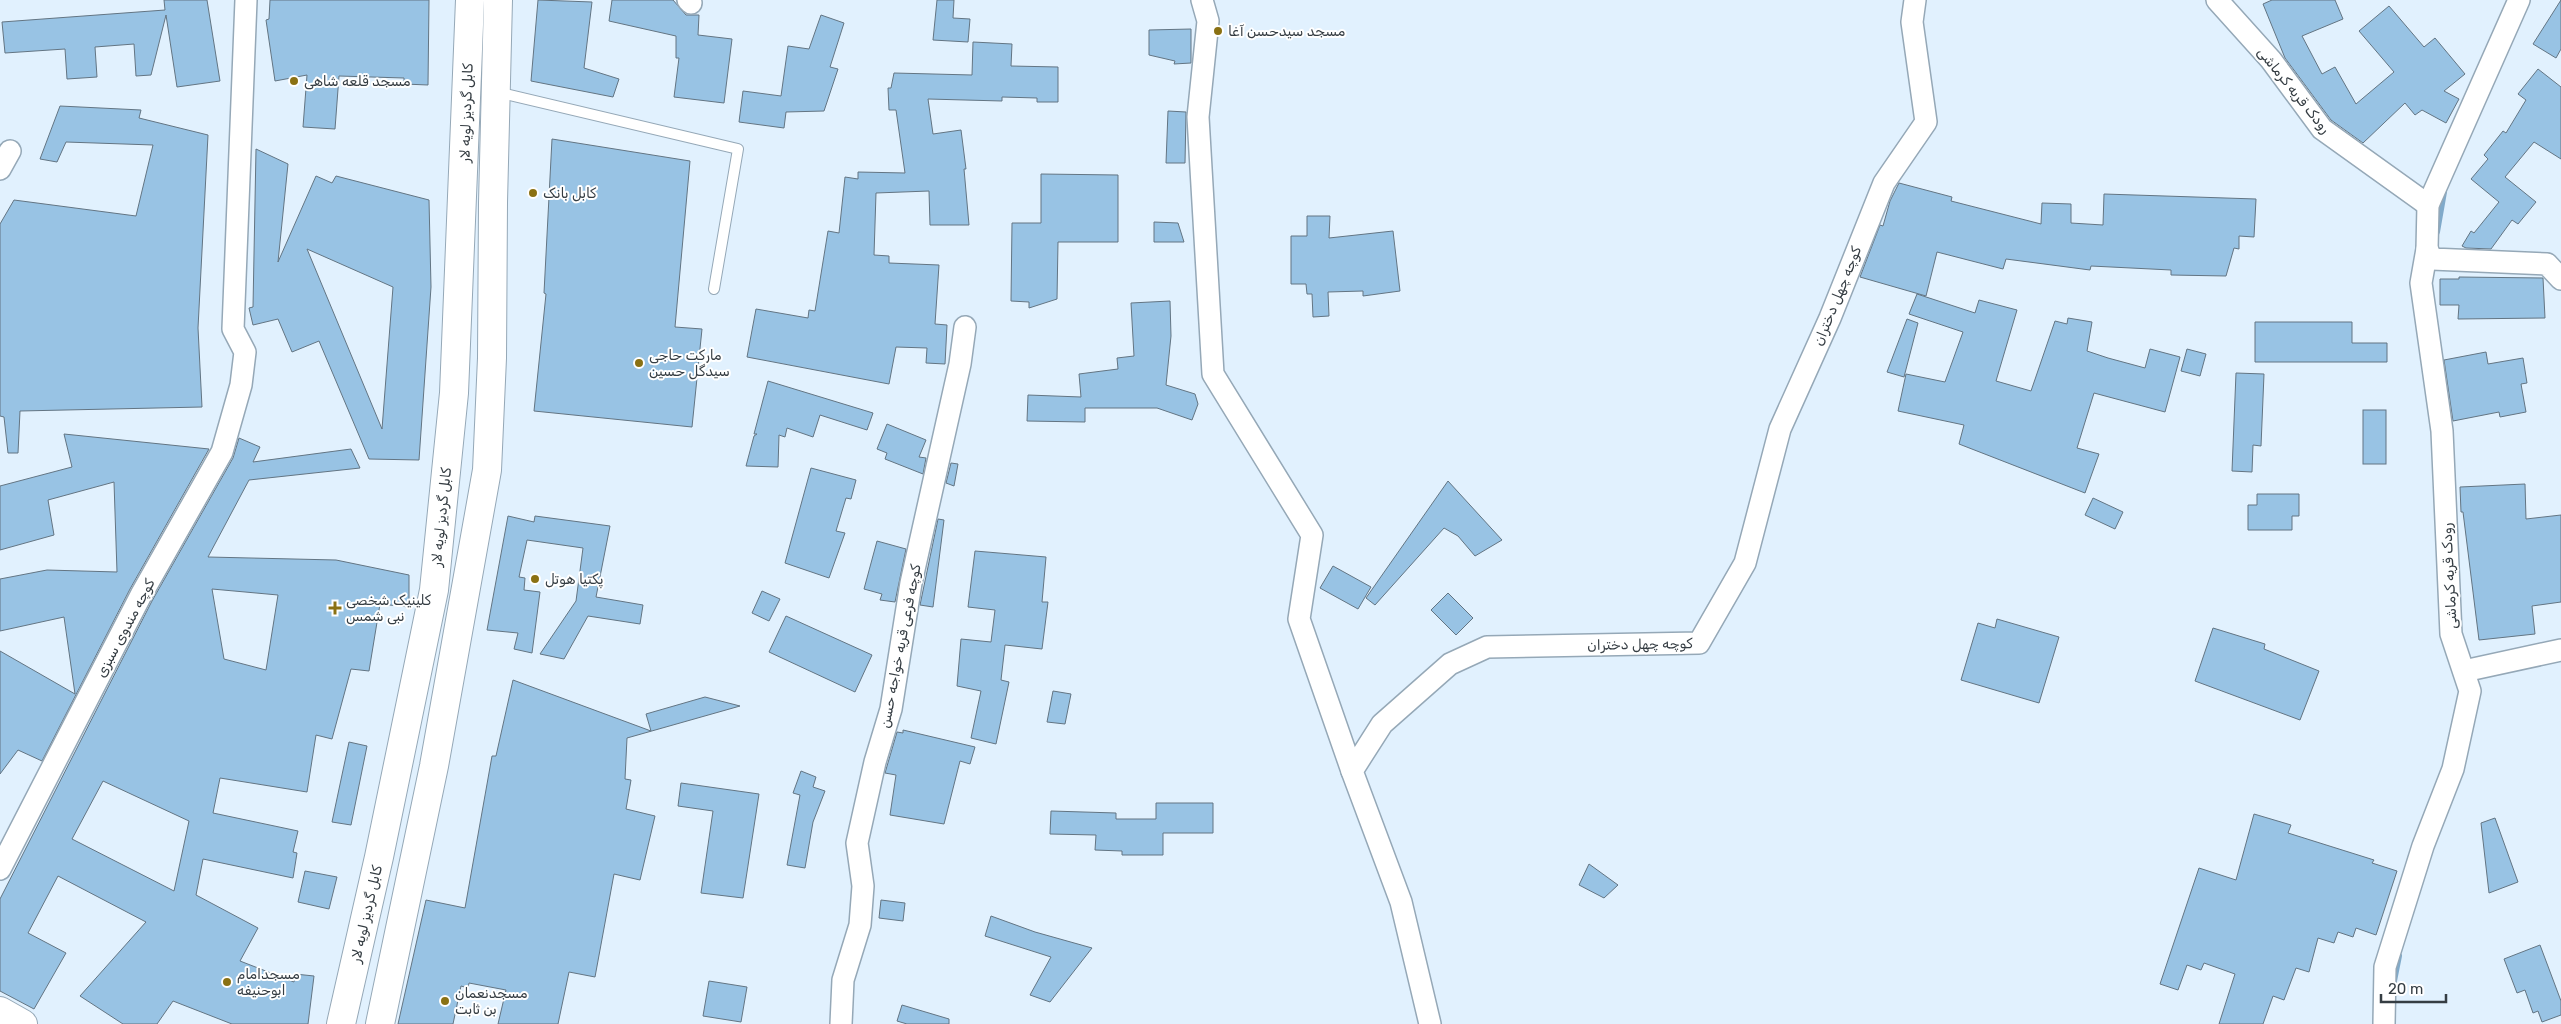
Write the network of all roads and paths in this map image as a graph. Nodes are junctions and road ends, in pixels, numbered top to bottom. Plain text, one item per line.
1 (246, 0) edge
2 (470, 0) edge
3 (498, 0) edge
4 (1202, 0) edge
5 (1915, 0) edge
6 (2216, 0) edge
7 (2519, 0) edge
8 (496, 91) junction
9 (2428, 205) junction
10 (2427, 249) junction
11 (2561, 278) edge
12 (714, 289) dead end
13 (965, 326) dead end
14 (2561, 650) edge
15 (2464, 671) junction
16 (1352, 771) junction
17 (0, 869) edge
18 (0, 1011) edge
19 (23, 1024) edge
20 (340, 1024) edge
21 (380, 1024) edge
22 (841, 1024) edge
23 (1430, 1024) edge
24 (2384, 1024) edge

1 - 17 street, کوچه مندوی سبزی
2 - 20 main road, کابل گردیز لویه لار
3 - 8 main road, کابل گردیز لویه لار
4 - 16 street
5 - 16 street, کوچه چهل دختران
6 - 9 street, رودک قریه کرماشی
7 - 9 street, رودک قریه کرماشی
8 - 12 lane
8 - 21 main road, کابل گردیز لویه لار
9 - 10 street, رودک قریه کرماشی
10 - 11 street
10 - 15 street, رودک قریه کرماشی
13 - 22 street, کوچه فرعی قریه خواجه حسن
14 - 15 street
15 - 24 street, رودک قریه کرماشی
16 - 23 street
18 - 19 main road

